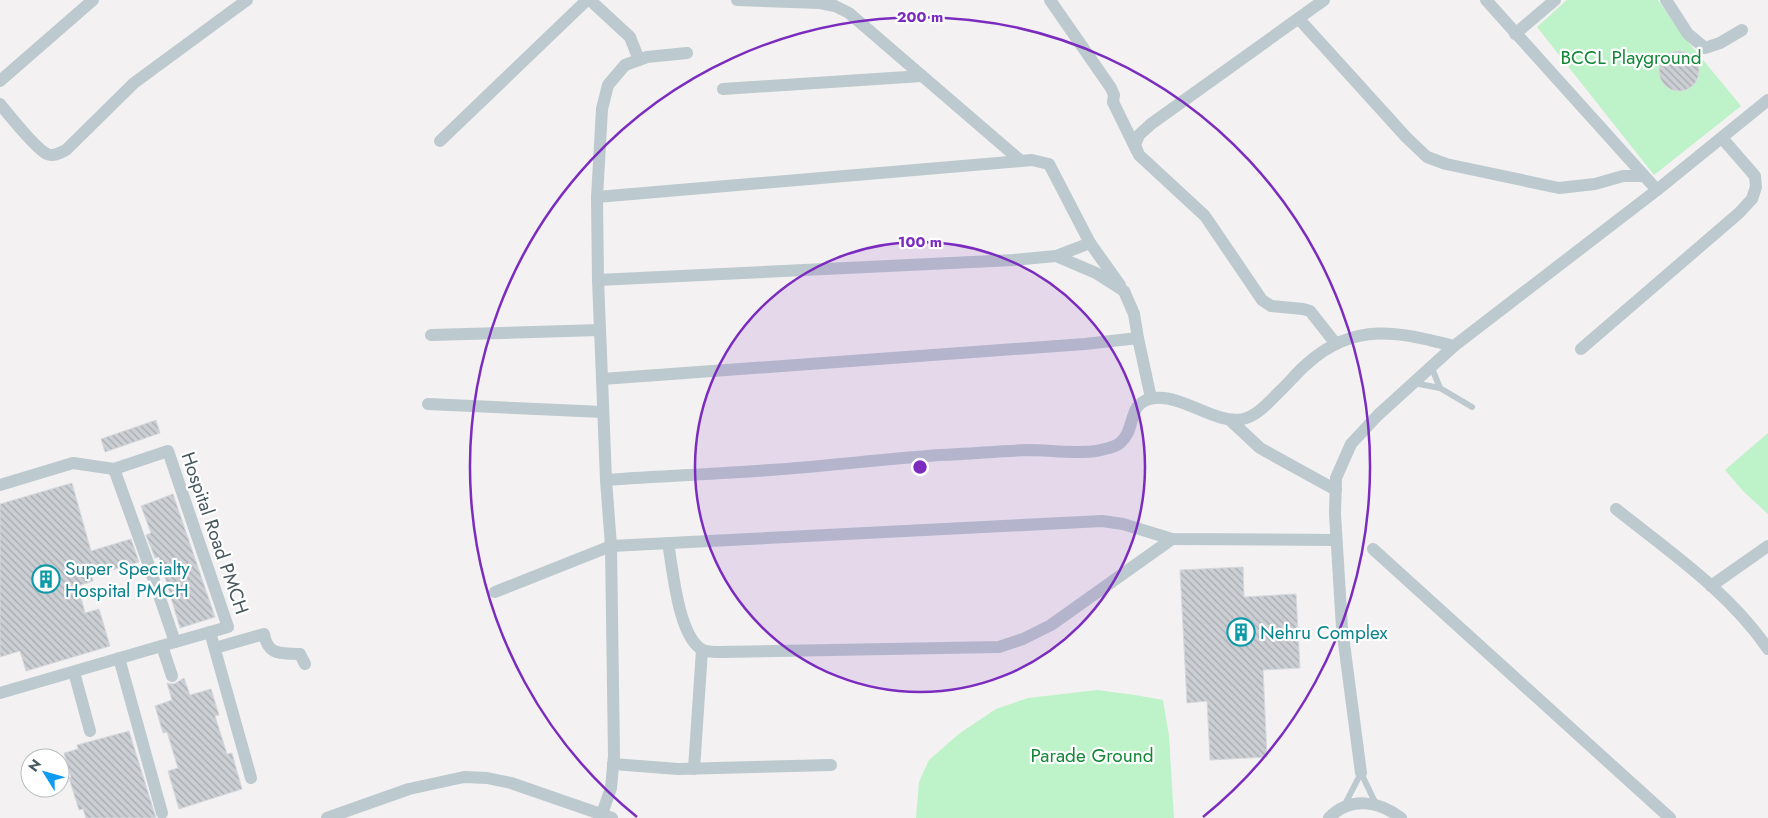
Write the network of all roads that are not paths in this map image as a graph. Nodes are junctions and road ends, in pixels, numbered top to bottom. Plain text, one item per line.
1 (93, 0) edge
2 (247, 0) edge
3 (737, 0) edge
4 (1050, 0) edge
5 (1324, 0) edge
6 (1486, 0) edge
7 (1555, 0) edge
8 (1666, 0) edge
9 (582, 2) edge
10 (1298, 20) junction
11 (1742, 30) dead end
12 (1516, 34) junction
13 (687, 53) dead end
14 (639, 60) junction
15 (922, 76) junction
16 (0, 81) edge
17 (723, 89) dead end
18 (1768, 100) edge
19 (0, 104) edge
20 (1722, 138) junction
21 (440, 141) dead end
22 (1139, 155) junction
23 (1021, 161) junction
24 (1643, 176) junction
25 (1657, 190) junction
26 (597, 197) junction
27 (1090, 243) junction
28 (1056, 256) junction
29 (598, 280) junction
30 (1124, 290) junction
31 (600, 330) junction
32 (431, 335) dead end
33 (1138, 338) junction
34 (1336, 344) junction
35 (1454, 346) junction
36 (1581, 349) dead end
37 (1431, 366) junction
38 (602, 379) junction
39 (1413, 383) junction
40 (1440, 388) junction
41 (1151, 398) junction
42 (428, 404) dead end
43 (1472, 407) dead end
44 (603, 412) junction
45 (1230, 420) junction
46 (114, 469) junction
47 (606, 480) junction
48 (0, 485) edge
49 (1336, 490) junction
50 (1616, 509) dead end
51 (1172, 539) junction
52 (1336, 540) junction
53 (668, 543) junction
54 (611, 546) junction
55 (1768, 546) edge
56 (1373, 548) dead end
57 (1711, 586) junction
58 (495, 592) dead end
59 (210, 632) junction
60 (175, 642) junction
61 (162, 646) junction
62 (215, 648) junction
63 (1768, 649) edge
64 (702, 650) junction
65 (120, 658) junction
66 (305, 664) dead end
67 (74, 672) junction
68 (172, 676) dead end
69 (0, 694) edge
70 (90, 731) dead end
71 (613, 764) junction
72 (831, 765) dead end
73 (694, 768) junction
74 (1361, 773) junction
75 (251, 778) dead end
76 (1376, 804) junction
77 (1344, 807) junction
78 (162, 813) dead end
79 (607, 816) edge
80 (327, 818) edge
81 (1329, 818) edge
82 (1401, 818) edge
83 (1670, 818) edge

1 - 16 street
2 - 19 street
3 - 15 street
4 - 22 street
5 - 10 street
6 - 12 street
7 - 12 street
8 - 11 street
9 - 14 street
9 - 21 street
10 - 22 street
10 - 24 street
12 - 24 street
13 - 14 street
14 - 26 street
15 - 17 street
15 - 23 street
18 - 20 street
20 - 25 street
20 - 36 street
22 - 34 street
23 - 26 street
23 - 27 street
24 - 25 street
25 - 35 street
26 - 29 street
27 - 28 street
27 - 30 street
28 - 29 street
28 - 30 street
29 - 31 street
30 - 33 street
31 - 32 street
31 - 38 street
33 - 38 street
33 - 41 street
34 - 35 street
34 - 45 street
35 - 37 street
37 - 39 street
37 - 40 lane
38 - 44 street
39 - 40 lane
39 - 49 street
40 - 43 lane
41 - 45 street
41 - 47 street
42 - 44 street
44 - 47 street
45 - 49 street
46 - 48 street, Hospital Road PMCH
46 - 59 street, Hospital Road PMCH
46 - 60 street
47 - 54 street
49 - 52 street
50 - 57 street
51 - 52 street
51 - 53 street
51 - 64 street
52 - 74 street
53 - 54 street
53 - 64 street
54 - 58 street
54 - 71 street
55 - 57 street
56 - 83 street
57 - 63 street
59 - 60 street, Hospital Road PMCH
59 - 62 street
60 - 61 street, Hospital Road PMCH
61 - 65 street, Hospital Road PMCH
61 - 68 street
62 - 66 street
62 - 75 street
64 - 73 street
65 - 67 street, Hospital Road PMCH
65 - 78 street
67 - 69 street, Hospital Road PMCH
67 - 70 street
71 - 73 street
71 - 79 street
72 - 73 street
74 - 76 lane
74 - 77 lane
76 - 77 street
76 - 82 street
77 - 81 street
79 - 80 street

